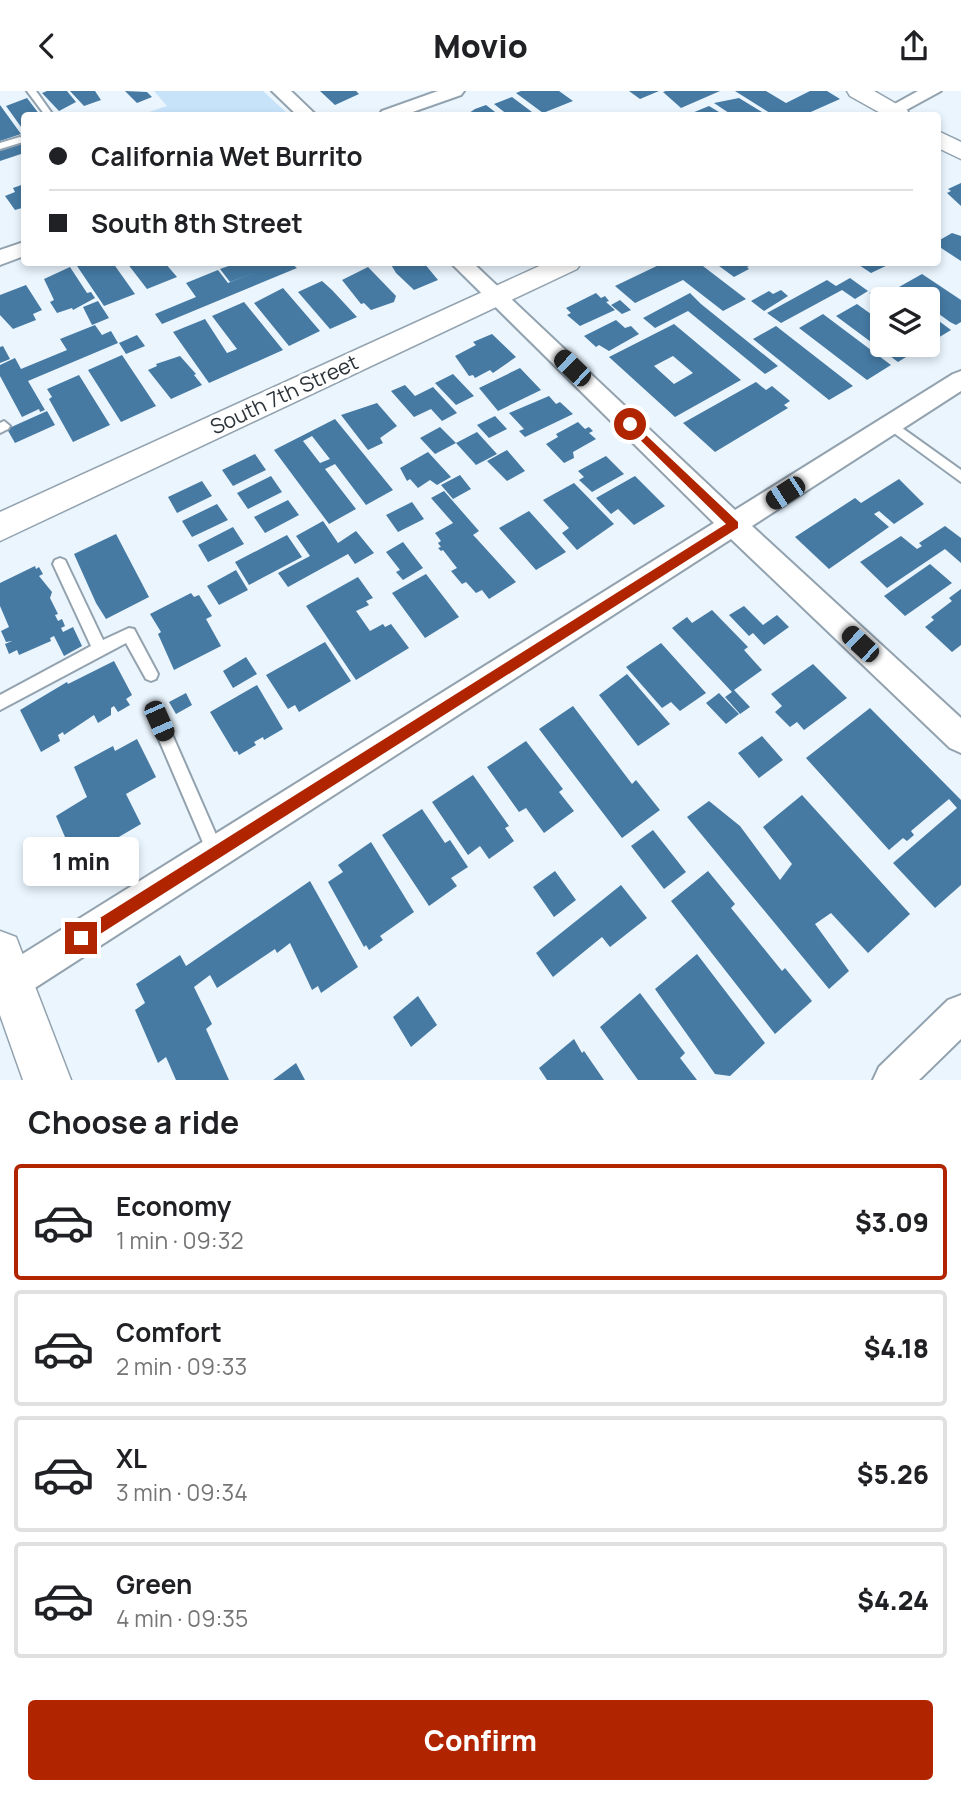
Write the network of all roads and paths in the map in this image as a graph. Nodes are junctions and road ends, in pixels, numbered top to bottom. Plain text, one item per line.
1 (31, 91) edge
2 (281, 91) edge
3 (455, 91) edge
4 (858, 91) edge
5 (932, 91) edge
6 (47, 112) edge
7 (304, 112) edge
8 (402, 112) edge
9 (888, 112) edge
10 (895, 112) edge
11 (20, 140) dead end
12 (941, 140) edge
13 (0, 146) edge
14 (961, 152) edge
15 (21, 250) edge
16 (0, 258) edge
17 (464, 266) edge
18 (561, 266) edge
19 (496, 295) junction
20 (961, 380) edge
21 (891, 425) junction
22 (961, 477) edge
23 (734, 525) junction
24 (0, 527) edge
25 (60, 564) dead end
26 (100, 649) junction
27 (151, 674) dead end
28 (0, 703) edge
29 (159, 721) dead end
30 (961, 738) edge
31 (216, 853) junction
32 (3, 975) edge
33 (961, 1013) edge
34 (47, 1080) edge
35 (892, 1080) edge

1 - 6 lane
2 - 7 street
3 - 8 street
4 - 9 street
5 - 10 street
11 - 13 lane
12 - 14 street
15 - 16 street
17 - 19 street
18 - 19 street, South 7th Street
19 - 23 street
19 - 24 street, South 7th Street
20 - 21 street
21 - 22 lane
21 - 23 street
23 - 30 street
23 - 31 street
25 - 26 lane
26 - 27 lane
26 - 28 lane
29 - 31 lane
31 - 32 street
32 - 34 street
33 - 35 street

